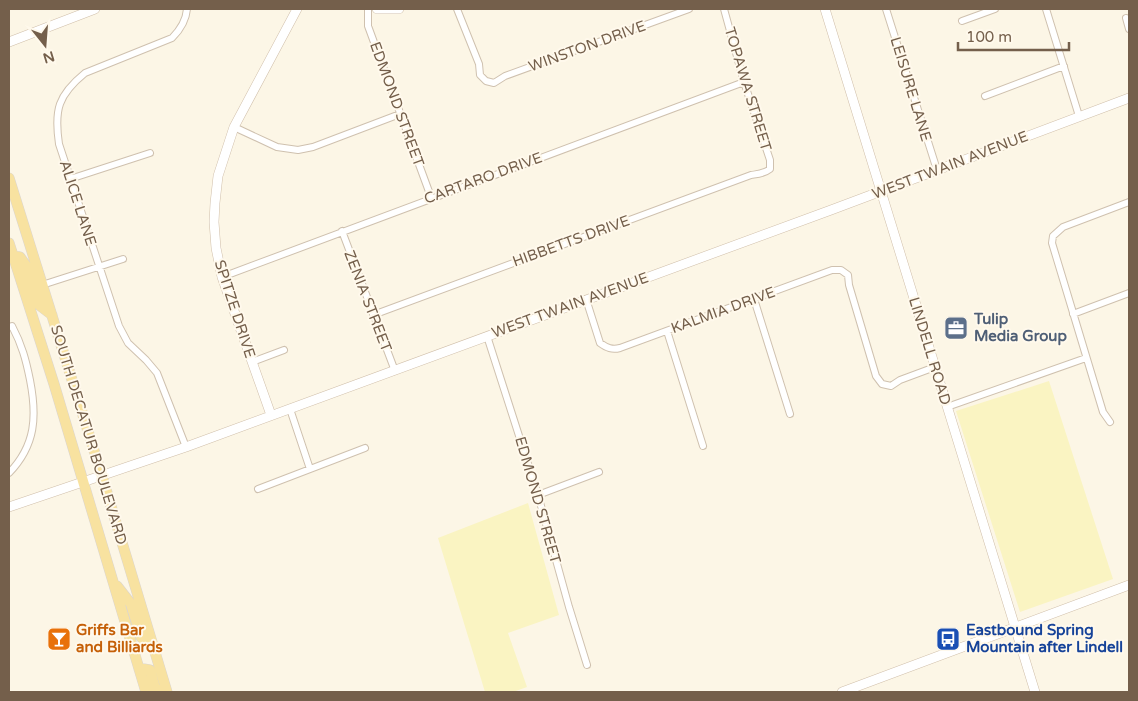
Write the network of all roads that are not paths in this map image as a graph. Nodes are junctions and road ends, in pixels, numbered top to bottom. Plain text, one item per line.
1 (95, 9) edge
2 (187, 9) edge
3 (297, 9) edge
4 (368, 9) edge
5 (376, 9) edge
6 (399, 9) edge
7 (457, 9) edge
8 (689, 9) edge
9 (724, 9) edge
10 (825, 9) edge
11 (886, 9) edge
12 (995, 9) edge
13 (1046, 9) edge
14 (1126, 18) dead end
15 (962, 21) dead end
16 (1129, 29) edge
17 (9, 42) edge
18 (1064, 66) junction
19 (744, 82) junction
20 (985, 96) dead end
21 (1129, 98) edge
22 (400, 114) junction
23 (1079, 116) junction
24 (234, 127) junction
25 (150, 153) dead end
26 (770, 169) joint
27 (936, 170) junction
28 (9, 178) edge
29 (70, 179) junction
30 (881, 191) junction
31 (431, 197) junction
32 (1129, 202) edge
33 (342, 232) junction
34 (9, 244) edge
35 (10, 257) edge
36 (123, 259) dead end
37 (99, 267) junction
38 (222, 277) junction
39 (42, 285) junction
40 (1129, 293) edge
41 (586, 299) junction
42 (754, 299) junction
43 (1073, 314) junction
44 (52, 315) junction
45 (373, 315) junction
46 (9, 327) edge
47 (667, 331) junction
48 (487, 336) junction
49 (284, 350) dead end
50 (1086, 358) junction
51 (252, 362) junction
52 (936, 368) junction
53 (394, 371) junction
54 (947, 407) junction
55 (290, 409) junction
56 (790, 414) dead end
57 (272, 415) junction
58 (1110, 422) dead end
59 (703, 446) dead end
60 (186, 447) junction
61 (365, 448) dead end
62 (310, 469) junction
63 (599, 472) dead end
64 (9, 473) edge
65 (102, 476) junction
66 (84, 482) junction
67 (258, 490) dead end
68 (538, 495) junction
69 (9, 507) edge
70 (112, 579) junction
71 (1129, 585) edge
72 (1015, 628) junction
73 (151, 640) junction
74 (587, 665) dead end
75 (139, 670) junction
76 (146, 692) edge
77 (160, 692) edge
78 (167, 692) edge
79 (842, 692) edge
80 (1035, 692) edge

1 - 17 street
2 - 29 street, ALICE LANE
3 - 24 street, SPITZE DRIVE
4 - 22 street, EDMOND STREET
5 - 6 street
7 - 8 street, WINSTON DRIVE
9 - 19 street, TOPAWA STREET
10 - 30 street, LINDELL ROAD
11 - 27 street, LEISURE LANE
12 - 15 street
13 - 18 street
14 - 16 street
18 - 20 street
18 - 23 street
19 - 26 street, TOPAWA STREET
19 - 31 street, CARTARO DRIVE
21 - 23 street, WEST TWAIN AVENUE
22 - 24 street
22 - 31 street, EDMOND STREET
23 - 27 street, WEST TWAIN AVENUE
24 - 38 street, SPITZE DRIVE
25 - 29 street
26 - 45 street, HIBBETTS DRIVE
27 - 30 street, WEST TWAIN AVENUE
28 - 39 main road, SOUTH DECATUR BOULEVARD
29 - 37 street, ALICE LANE
30 - 41 street, WEST TWAIN AVENUE
30 - 52 street, LINDELL ROAD
31 - 33 street, CARTARO DRIVE
32 - 43 street
33 - 38 street, CARTARO DRIVE
33 - 45 street, ZENIA STREET
34 - 35 main road, SOUTH DECATUR BOULEVARD
35 - 44 main road
35 - 66 main road, SOUTH DECATUR BOULEVARD
36 - 37 street
37 - 39 street
37 - 60 street, ALICE LANE
38 - 51 street, SPITZE DRIVE
39 - 44 main road, SOUTH DECATUR BOULEVARD
40 - 43 street
41 - 47 street, KALMIA DRIVE
41 - 48 street, WEST TWAIN AVENUE
42 - 47 street, KALMIA DRIVE
42 - 52 street, KALMIA DRIVE
42 - 56 street
43 - 50 street
44 - 65 main road, SOUTH DECATUR BOULEVARD
45 - 53 street, ZENIA STREET
46 - 64 street
47 - 59 street
48 - 53 street, WEST TWAIN AVENUE
48 - 68 street, EDMOND STREET
49 - 51 street
50 - 54 street
50 - 58 street
51 - 57 street, SPITZE DRIVE
52 - 54 street, LINDELL ROAD
53 - 55 street, WEST TWAIN AVENUE
54 - 72 street, LINDELL ROAD
55 - 57 street, WEST TWAIN AVENUE
55 - 62 street
57 - 60 street, WEST TWAIN AVENUE
60 - 65 street, WEST TWAIN AVENUE
61 - 62 street
62 - 67 street
63 - 68 street
65 - 66 street, WEST TWAIN AVENUE
65 - 73 main road, SOUTH DECATUR BOULEVARD
66 - 69 street, WEST TWAIN AVENUE
66 - 70 main road, SOUTH DECATUR BOULEVARD
68 - 74 street, EDMOND STREET
70 - 73 main road
70 - 75 main road, SOUTH DECATUR BOULEVARD
71 - 72 street
72 - 79 street
72 - 80 street, LINDELL ROAD
73 - 78 main road, SOUTH DECATUR BOULEVARD
75 - 76 main road, SOUTH DECATUR BOULEVARD
75 - 77 main road

